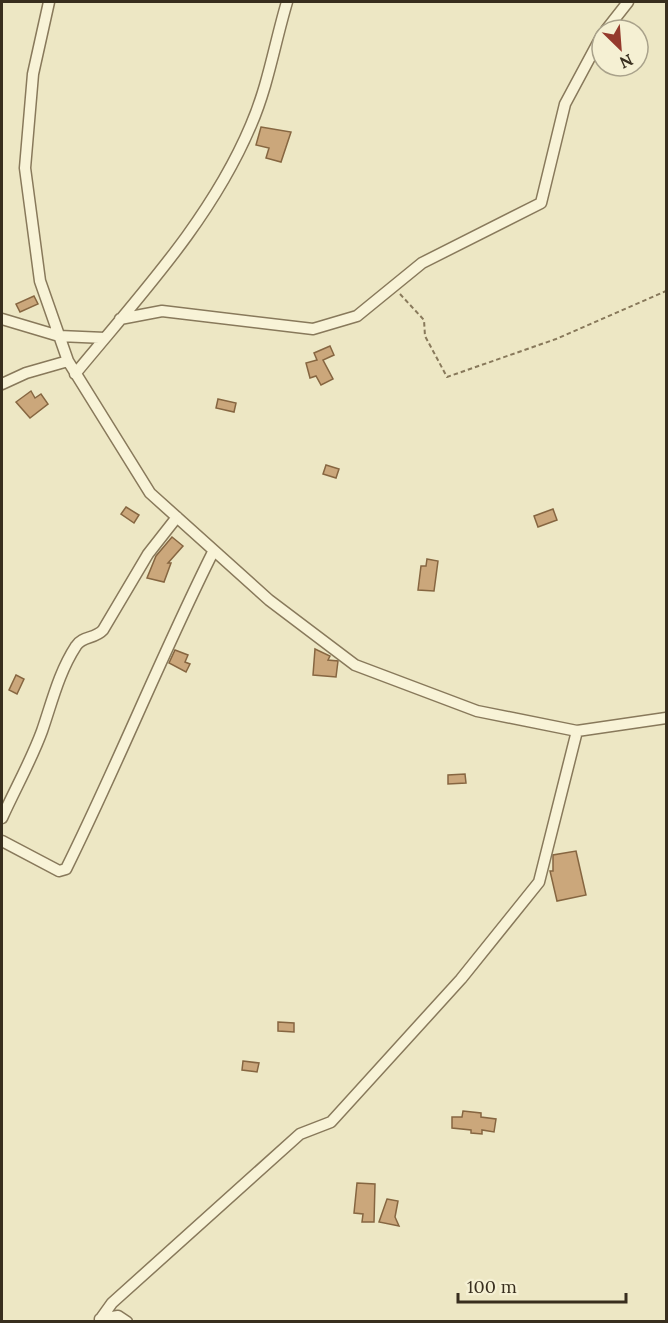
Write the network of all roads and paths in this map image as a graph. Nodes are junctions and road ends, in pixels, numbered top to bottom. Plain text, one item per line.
1 (49, 2) edge
2 (287, 2) edge
3 (628, 2) edge
4 (615, 18) edge
5 (590, 58) edge
6 (392, 287) junction
7 (666, 291) edge
8 (2, 319) edge
9 (120, 320) junction
10 (59, 336) junction
11 (105, 338) junction
12 (68, 361) junction
13 (75, 374) junction
14 (2, 384) edge
15 (177, 517) junction
16 (213, 552) junction
17 (666, 718) edge
18 (577, 731) junction
19 (2, 818) edge
20 (2, 841) edge
21 (100, 1319) edge
22 (127, 1322) edge

1 - 10 street
2 - 9 street
3 - 4 street
5 - 6 street
6 - 7 path
6 - 9 street
8 - 10 street
9 - 11 street
10 - 11 street
10 - 12 street
11 - 13 street
12 - 13 street
12 - 14 street
13 - 15 street
15 - 16 street
15 - 19 street
16 - 18 street
16 - 20 street
17 - 18 street
18 - 21 street
21 - 22 street

